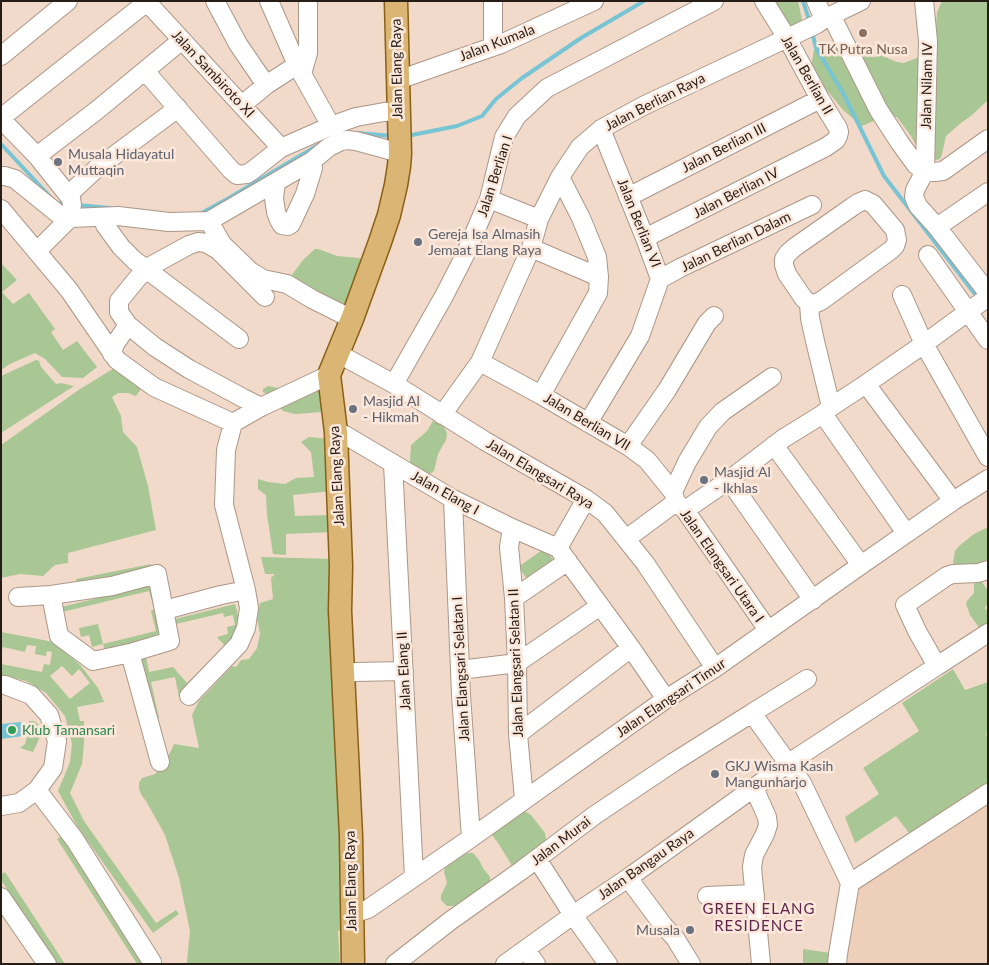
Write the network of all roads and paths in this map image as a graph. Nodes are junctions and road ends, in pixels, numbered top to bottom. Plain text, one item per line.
1 (68, 1) edge
2 (214, 1) edge
3 (268, 1) edge
4 (308, 1) edge
5 (396, 1) edge
6 (493, 1) edge
7 (594, 1) edge
8 (714, 1) edge
9 (764, 1) edge
10 (816, 1) edge
11 (861, 1) edge
12 (924, 1) edge
13 (146, 2) edge
14 (824, 19) junction
15 (792, 35) junction
16 (182, 40) junction
17 (493, 47) junction
18 (1, 56) edge
19 (300, 70) junction
20 (145, 71) junction
21 (398, 80) junction
22 (266, 85) junction
23 (820, 99) junction
24 (242, 105) junction
25 (178, 108) junction
26 (1, 119) edge
27 (330, 126) junction
28 (601, 129) junction
29 (399, 133) junction
30 (988, 139) edge
31 (826, 147) joint
32 (281, 148) junction
33 (36, 156) junction
34 (312, 161) junction
35 (3, 170) edge
36 (925, 171) junction
37 (560, 177) junction
38 (276, 182) junction
39 (988, 192) edge
40 (628, 197) junction
41 (489, 199) junction
42 (812, 205) dead end
43 (1, 209) edge
44 (70, 209) junction
45 (539, 219) junction
46 (209, 221) junction
47 (105, 225) dead end
48 (937, 228) junction
49 (645, 238) junction
50 (531, 248) junction
51 (37, 251) junction
52 (928, 255) dead end
53 (145, 269) junction
54 (599, 278) junction
55 (660, 279) junction
56 (902, 295) dead end
57 (265, 297) dead end
58 (980, 302) edge
59 (809, 303) junction
60 (714, 316) dead end
61 (352, 319) junction
62 (128, 325) junction
63 (239, 339) dead end
64 (988, 340) edge
65 (924, 344) junction
66 (337, 353) junction
67 (112, 354) junction
68 (480, 362) junction
69 (329, 375) junction
70 (772, 377) dead end
71 (394, 384) junction
72 (866, 384) junction
73 (541, 395) junction
74 (261, 406) junction
75 (827, 410) junction
76 (442, 415) junction
77 (233, 423) junction
78 (588, 423) junction
79 (336, 432) junction
80 (628, 446) junction
81 (774, 446) junction
82 (988, 457) edge
83 (393, 464) junction
84 (988, 479) edge
85 (729, 480) junction
86 (453, 499) junction
87 (586, 499) junction
88 (678, 502) junction
89 (953, 502) junction
90 (512, 528) junction
91 (906, 533) junction
92 (626, 539) junction
93 (563, 554) junction
94 (861, 565) junction
95 (988, 570) edge
96 (246, 590) junction
97 (51, 595) junction
98 (18, 597) dead end
99 (514, 598) junction
100 (813, 600) junction
101 (600, 606) junction
102 (165, 610) junction
103 (768, 630) junction
104 (988, 633) edge
105 (631, 648) junction
106 (130, 653) junction
107 (517, 663) junction
108 (937, 666) junction
109 (715, 668) junction
110 (460, 670) junction
111 (404, 671) junction
112 (343, 675) junction
113 (807, 679) dead end
114 (1, 685) edge
115 (189, 696) dead end
116 (666, 700) junction
117 (752, 713) junction
118 (518, 734) junction
119 (160, 762) dead end
120 (788, 764) junction
121 (754, 788) junction
122 (38, 790) junction
123 (988, 793) edge
124 (524, 799) junction
125 (1, 806) edge
126 (471, 838) junction
127 (537, 859) junction
128 (414, 878) junction
129 (628, 878) junction
130 (850, 883) junction
131 (755, 894) junction
132 (707, 896) dead end
133 (1, 897) edge
134 (353, 914) junction
135 (573, 915) junction
136 (531, 957) edge
137 (152, 962) dead end
138 (47, 964) edge
139 (353, 964) edge
140 (395, 964) edge
141 (505, 964) edge
142 (608, 964) edge
143 (691, 964) edge
144 (761, 964) edge
145 (837, 964) edge

1 - 18 street
2 - 22 street
3 - 19 street
4 - 19 street
5 - 21 main road, Jalan Elang Raya
6 - 17 street
7 - 17 street, Jalan Kumala
8 - 41 street, Jalan Berlian I
9 - 15 street, Jalan Berlian II
10 - 14 street
11 - 14 street, Jalan Berlian Raya
12 - 36 street, Jalan Nilam IV
13 - 16 street, Jalan Sambiroto XI
13 - 26 street
14 - 15 street, Jalan Berlian Raya
14 - 36 street
15 - 23 street, Jalan Berlian II
15 - 28 street, Jalan Berlian Raya
16 - 20 street
16 - 24 street, Jalan Sambiroto XI
17 - 21 street, Jalan Kumala
19 - 22 street
19 - 27 street
20 - 25 street
20 - 33 street
21 - 29 main road, Jalan Elang Raya
22 - 24 street
23 - 31 street, Jalan Berlian II
23 - 40 street, Jalan Berlian III
24 - 32 street, Jalan Sambiroto XI
25 - 32 street
25 - 44 street
26 - 33 street
27 - 29 street
27 - 32 street
28 - 37 street, Jalan Berlian Raya
28 - 40 street, Jalan Berlian VI
29 - 34 street
29 - 61 main road, Jalan Elang Raya
30 - 36 street
31 - 49 street, Jalan Berlian IV
33 - 44 street
34 - 38 street
34 - 38 street
35 - 44 street
36 - 48 street
37 - 45 street, Jalan Berlian Raya
37 - 54 street
38 - 46 street
39 - 48 street
40 - 49 street, Jalan Berlian VI
41 - 45 street
41 - 71 street, Jalan Berlian I
42 - 55 street, Jalan Berlian Dalam
43 - 51 street
44 - 46 street
44 - 51 street
45 - 50 street, Jalan Berlian Raya
46 - 61 street
47 - 53 street
48 - 58 street
49 - 55 street, Jalan Berlian VI
50 - 54 street
50 - 68 street, Jalan Berlian Raya
51 - 67 street
52 - 58 street
53 - 57 street
53 - 62 street
53 - 63 street
54 - 73 street
55 - 78 street, Jalan Berlian VI
56 - 65 street
58 - 64 street
58 - 65 street
59 - 59 street
59 - 75 street
60 - 80 street
61 - 66 main road, Jalan Elang Raya
62 - 67 street
62 - 74 street
65 - 72 street
65 - 82 street
66 - 69 main road, Jalan Elang Raya
66 - 71 street, Jalan Elangsari Raya
67 - 77 street
68 - 73 street, Jalan Berlian VII
68 - 76 street, Jalan Berlian Raya
69 - 74 street
69 - 79 main road, Jalan Elang Raya
70 - 88 street
71 - 76 street, Jalan Elangsari Raya
72 - 75 street
72 - 89 street
73 - 78 street, Jalan Berlian VII
74 - 77 street
75 - 81 street
75 - 91 street
76 - 87 street, Jalan Elangsari Raya
77 - 96 street
78 - 80 street, Jalan Berlian VII
79 - 83 street, Jalan Elang I
79 - 112 main road, Jalan Elang Raya
80 - 88 street, Jalan Berlian VII
81 - 85 street
81 - 94 street
83 - 86 street, Jalan Elang I
83 - 111 street, Jalan Elang II
84 - 89 street, Jalan Elangsari Timur
85 - 88 street
85 - 100 street
86 - 90 street, Jalan Elang I
86 - 110 street, Jalan Elangsari Selatan I
87 - 92 street, Jalan Elangsari Raya
87 - 93 street
88 - 92 street
88 - 103 street, Jalan Elangsari Utara I
89 - 91 street, Jalan Elangsari Timur
90 - 93 street, Jalan Elang I
90 - 99 street, Jalan Elangsari Selatan II
91 - 94 street, Jalan Elangsari Timur
92 - 109 street, Jalan Elangsari Raya
93 - 99 street
93 - 101 street
94 - 100 street, Jalan Elangsari Timur
95 - 108 street
96 - 102 street
96 - 115 street
97 - 98 street
97 - 102 street
97 - 106 street
99 - 107 street, Jalan Elangsari Selatan II
100 - 103 street, Jalan Elangsari Timur
101 - 105 street
101 - 107 street
102 - 106 street
103 - 109 street, Jalan Elangsari Timur
104 - 108 street, Jalan Bangau Raya
105 - 116 street
105 - 118 street
106 - 119 street
107 - 110 street
107 - 118 street, Jalan Elangsari Selatan II
108 - 120 street, Jalan Bangau Raya
109 - 116 street, Jalan Elangsari Timur
110 - 126 street, Jalan Elangsari Selatan I
111 - 112 street
111 - 128 street, Jalan Elang II
112 - 134 main road, Jalan Elang Raya
113 - 117 street, Jalan Murai
114 - 122 street
116 - 124 street, Jalan Elangsari Timur
117 - 120 street
117 - 127 street, Jalan Murai
118 - 124 street, Jalan Elangsari Selatan II
120 - 121 street, Jalan Bangau Raya
120 - 130 street
121 - 129 street, Jalan Bangau Raya
121 - 131 street
122 - 125 street
122 - 137 street
123 - 130 street
124 - 126 street, Jalan Elangsari Timur
126 - 128 street, Jalan Elangsari Timur
127 - 135 street
127 - 140 street, Jalan Murai
128 - 134 street, Jalan Elangsari Timur
129 - 135 street, Jalan Bangau Raya
129 - 143 street
130 - 145 street
131 - 132 street
131 - 144 street
133 - 138 street
134 - 139 main road, Jalan Elang Raya
135 - 136 street, Jalan Bangau Raya
135 - 142 street
136 - 141 street, Jalan Bangau Raya

